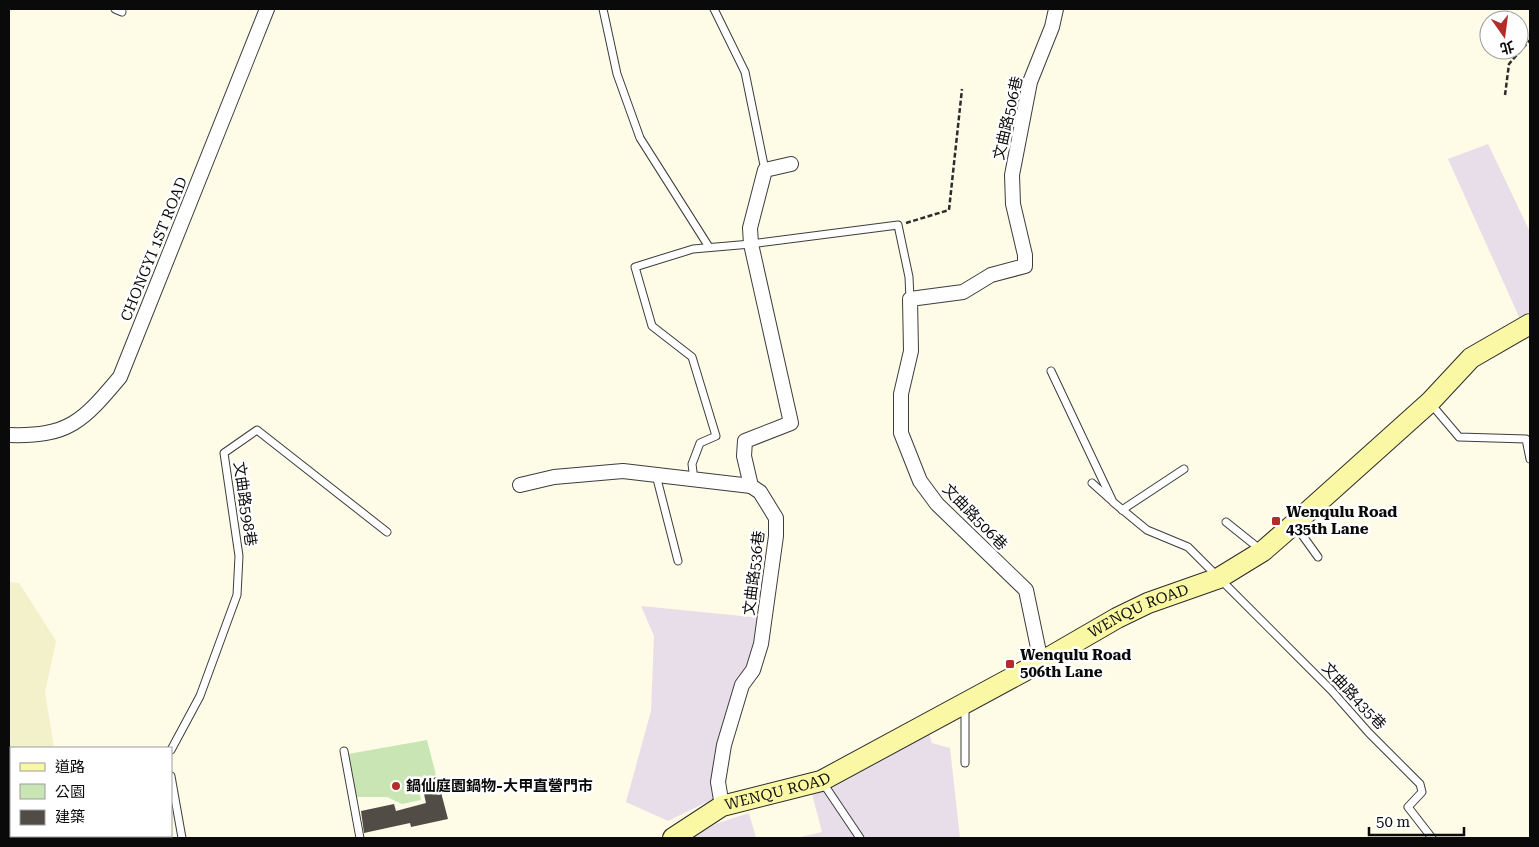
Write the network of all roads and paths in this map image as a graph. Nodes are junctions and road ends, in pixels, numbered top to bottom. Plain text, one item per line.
1 (267, 9) edge
2 (603, 9) edge
3 (714, 9) edge
4 (1056, 9) edge
5 (1530, 40) edge
6 (962, 89) dead end
7 (1505, 94) dead end
8 (791, 164) dead end
9 (764, 170) junction
10 (898, 225) junction
11 (751, 244) junction
12 (710, 247) junction
13 (910, 299) junction
14 (1530, 324) edge
15 (1051, 371) dead end
16 (1430, 402) junction
17 (9, 435) edge
18 (1530, 458) edge
19 (1184, 469) dead end
20 (656, 475) junction
21 (694, 480) junction
22 (1092, 483) dead end
23 (520, 485) dead end
24 (751, 486) junction
25 (1113, 502) junction
26 (1122, 510) junction
27 (1226, 522) dead end
28 (1294, 524) junction
29 (387, 532) dead end
30 (1263, 551) junction
31 (1318, 557) dead end
32 (678, 561) dead end
33 (1219, 578) junction
34 (1041, 662) junction
35 (965, 702) junction
36 (172, 748) edge
37 (344, 751) dead end
38 (965, 763) dead end
39 (821, 781) junction
40 (172, 782) edge
41 (722, 806) junction
42 (182, 838) edge
43 (360, 838) edge
44 (673, 838) edge
45 (860, 838) edge
46 (1432, 838) edge

1 - 17 street, CHONGYI 1ST ROAD
2 - 12 lane
3 - 9 lane
4 - 13 street, 文曲路506巷
5 - 7 path
6 - 10 path
8 - 9 street
9 - 11 street, 文曲路536巷
10 - 11 lane
10 - 13 lane, 文曲路506巷
11 - 12 lane
11 - 24 street, 文曲路536巷
12 - 21 lane
13 - 34 street, 文曲路506巷
14 - 16 street, WENQU ROAD
15 - 25 lane
16 - 18 lane
16 - 28 street, WENQU ROAD
19 - 26 lane
20 - 21 street
20 - 23 street
20 - 32 lane
21 - 24 street
22 - 25 lane
24 - 41 street, 文曲路536巷
25 - 26 lane
26 - 33 lane
27 - 30 lane
28 - 30 street, WENQU ROAD
28 - 31 lane
29 - 36 lane, 文曲路598巷
30 - 33 street, WENQU ROAD
33 - 34 street, WENQU ROAD
33 - 46 lane, 文曲路435巷
34 - 35 street, WENQU ROAD
35 - 38 lane
35 - 39 street, WENQU ROAD
37 - 43 lane
39 - 41 street, WENQU ROAD
39 - 45 lane
40 - 42 lane
41 - 44 street, WENQU ROAD

